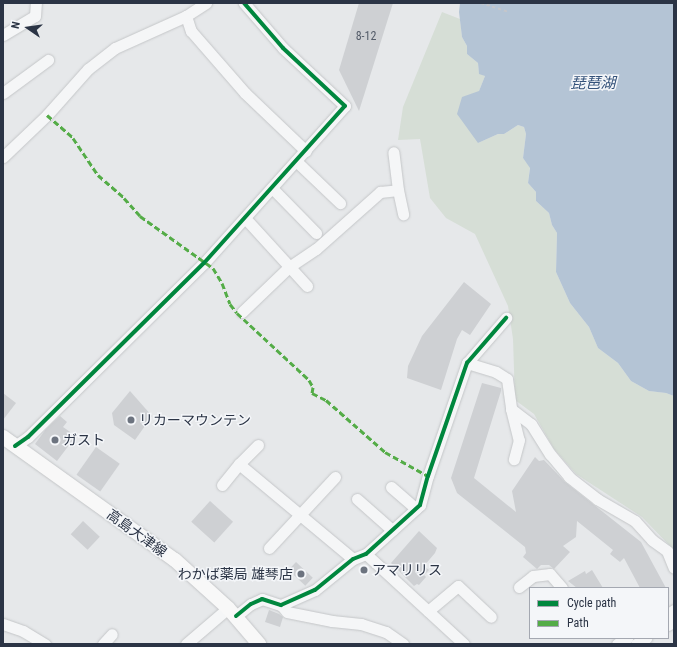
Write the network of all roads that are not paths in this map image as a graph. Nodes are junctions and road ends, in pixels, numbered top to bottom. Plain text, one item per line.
1 (36, 3) edge
2 (206, 3) edge
3 (244, 3) edge
4 (186, 16) junction
5 (3, 36) edge
6 (48, 60) dead end
7 (3, 93) edge
8 (306, 151) junction
9 (393, 152) dead end
10 (3, 157) edge
11 (296, 162) junction
12 (272, 188) junction
13 (398, 190) junction
14 (340, 203) dead end
15 (402, 214) dead end
16 (245, 218) junction
17 (316, 233) dead end
18 (289, 267) junction
19 (307, 286) dead end
20 (242, 312) dead end
21 (506, 318) dead end
22 (468, 363) junction
23 (511, 409) junction
24 (7, 441) edge
25 (258, 445) dead end
26 (514, 459) dead end
27 (239, 464) junction
28 (335, 477) dead end
29 (222, 485) dead end
30 (391, 487) dead end
31 (357, 499) dead end
32 (416, 509) junction
33 (299, 515) junction
34 (392, 530) junction
35 (270, 548) dead end
36 (366, 554) junction
37 (353, 559) junction
38 (674, 568) edge
39 (519, 587) dead end
40 (561, 587) edge
41 (281, 605) junction
42 (428, 610) junction
43 (232, 612) junction
44 (491, 617) dead end
45 (3, 624) edge
46 (112, 634) dead end
47 (625, 639) edge
48 (45, 644) edge
49 (103, 644) edge
50 (186, 644) edge
51 (259, 644) edge
52 (403, 644) edge
53 (464, 644) edge
54 (616, 644) edge

1 - 5 street
2 - 4 street
3 - 8 street
4 - 8 street
4 - 10 street
6 - 7 street
8 - 11 street
9 - 13 street
11 - 12 street
11 - 14 street
12 - 16 street
12 - 17 street
13 - 15 street
13 - 18 street
16 - 18 street
16 - 24 street
18 - 19 street
18 - 20 street
21 - 22 street
22 - 23 street
22 - 32 street
23 - 26 street
23 - 38 street
24 - 43 main road, 高島大津線
25 - 27 street
27 - 29 street
27 - 33 street
28 - 33 street
30 - 32 street
31 - 34 street
32 - 34 street
33 - 35 street
33 - 37 street
34 - 36 street
36 - 37 street
36 - 42 street
37 - 41 street
39 - 40 street
41 - 43 street
41 - 52 street
42 - 44 street
42 - 53 street
43 - 50 street
43 - 51 main road, 高島大津線
45 - 48 street
46 - 49 street
47 - 54 street

